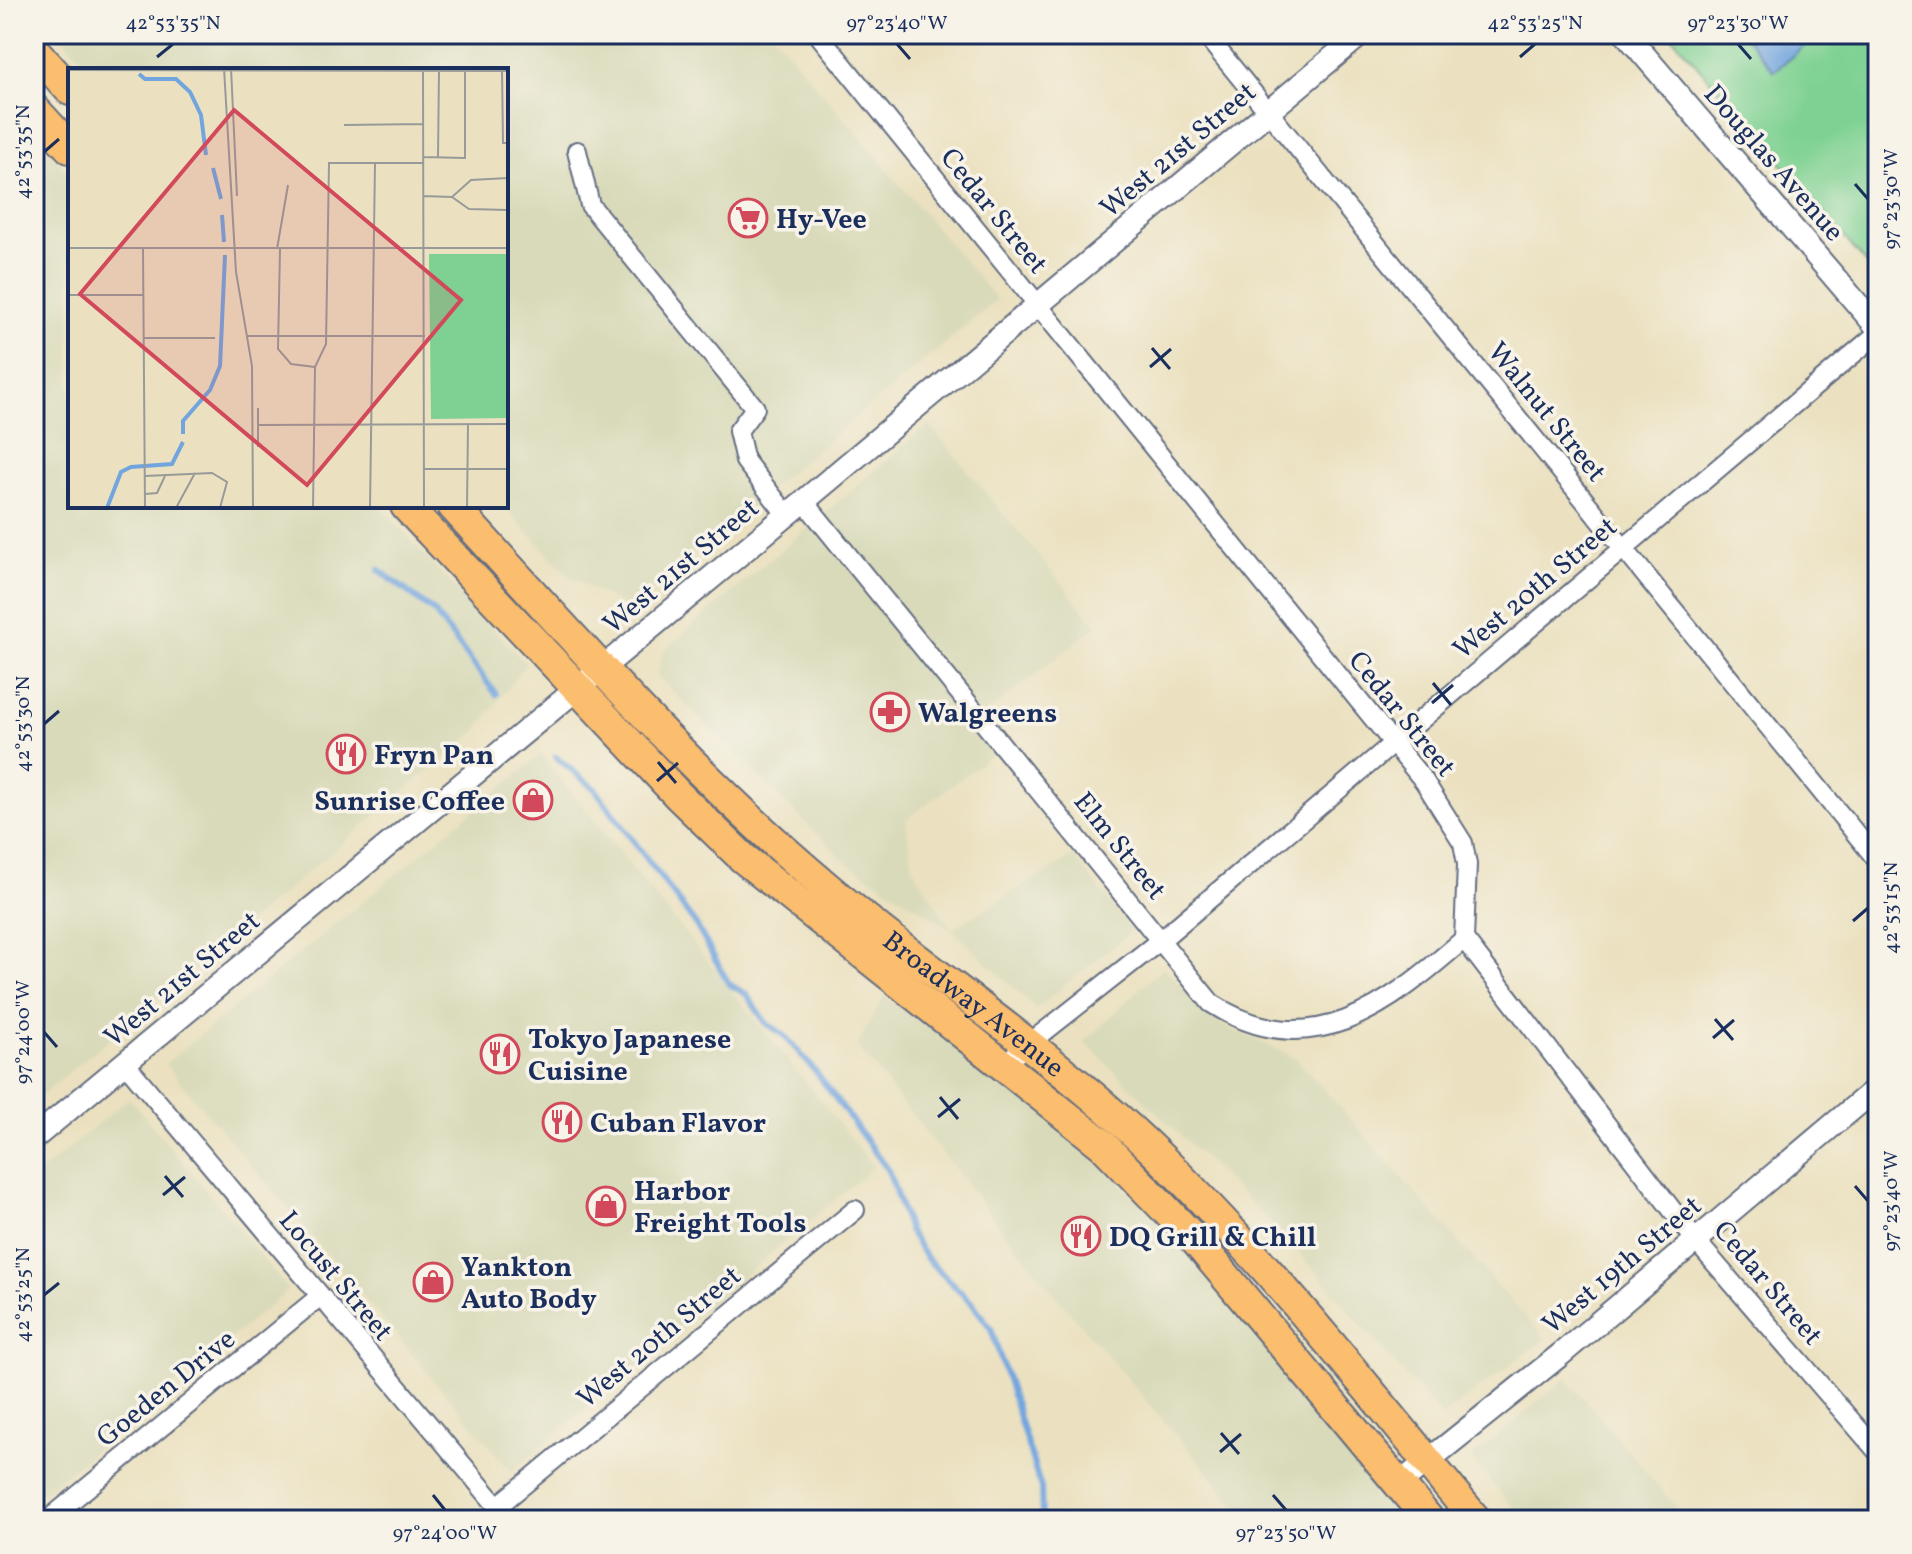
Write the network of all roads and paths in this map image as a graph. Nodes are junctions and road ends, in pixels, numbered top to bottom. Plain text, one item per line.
1 (818, 34) edge
2 (1205, 34) edge
3 (1361, 34) edge
4 (1626, 34) edge
5 (34, 50) edge
6 (68, 88) edge
7 (34, 109) edge
8 (1268, 111) junction
9 (68, 146) edge
10 (577, 151) dead end
11 (1036, 306) junction
12 (1878, 331) edge
13 (408, 508) edge
14 (455, 508) edge
15 (796, 508) junction
16 (1623, 548) junction
17 (602, 669) junction
18 (578, 689) junction
19 (1392, 744) junction
20 (1878, 861) edge
21 (1162, 939) junction
22 (1464, 939) junction
23 (1028, 1045) junction
24 (125, 1063) junction
25 (1002, 1065) junction
26 (1878, 1087) edge
27 (34, 1138) edge
28 (855, 1210) dead end
29 (1696, 1241) junction
30 (319, 1297) junction
31 (1878, 1452) edge
32 (1427, 1460) junction
33 (1399, 1484) junction
34 (504, 1513) edge
35 (48, 1520) edge
36 (1429, 1520) edge
37 (1476, 1520) edge

1 - 11 street, Cedar Street
2 - 8 street, Walnut Street
3 - 8 street, West 21st Street
4 - 12 street, Douglas Avenue
5 - 6 highway
7 - 9 highway
8 - 11 street, West 21st Street
8 - 16 street, Walnut Street
10 - 15 street, Elm Street
11 - 15 street, West 21st Street
11 - 19 street, Cedar Street
12 - 16 street, West 20th Street
13 - 18 highway, Broadway Avenue
14 - 17 highway, Broadway Avenue
15 - 17 street, West 21st Street
15 - 21 street, Elm Street
16 - 19 street, West 20th Street
16 - 20 street, Walnut Street
17 - 18 street, West 21st Street
17 - 23 highway, Broadway Avenue
18 - 24 street, West 21st Street
18 - 25 highway, Broadway Avenue
19 - 21 street, West 20th Street
19 - 22 street, Cedar Street
21 - 22 street, Elm Street
21 - 23 street, West 20th Street
22 - 29 street, Cedar Street
23 - 25 street, West 20th Street
23 - 32 highway, Broadway Avenue
24 - 27 street, West 21st Street
24 - 30 street, Locust Street
25 - 33 highway, Broadway Avenue
26 - 29 street, West 19th Street
28 - 34 street, West 20th Street
29 - 31 street, Cedar Street
29 - 32 street, West 19th Street
30 - 34 street, Locust Street
30 - 35 street, Goeden Drive
32 - 33 street, West 19th Street
32 - 37 highway, Broadway Avenue
33 - 36 highway, Broadway Avenue

